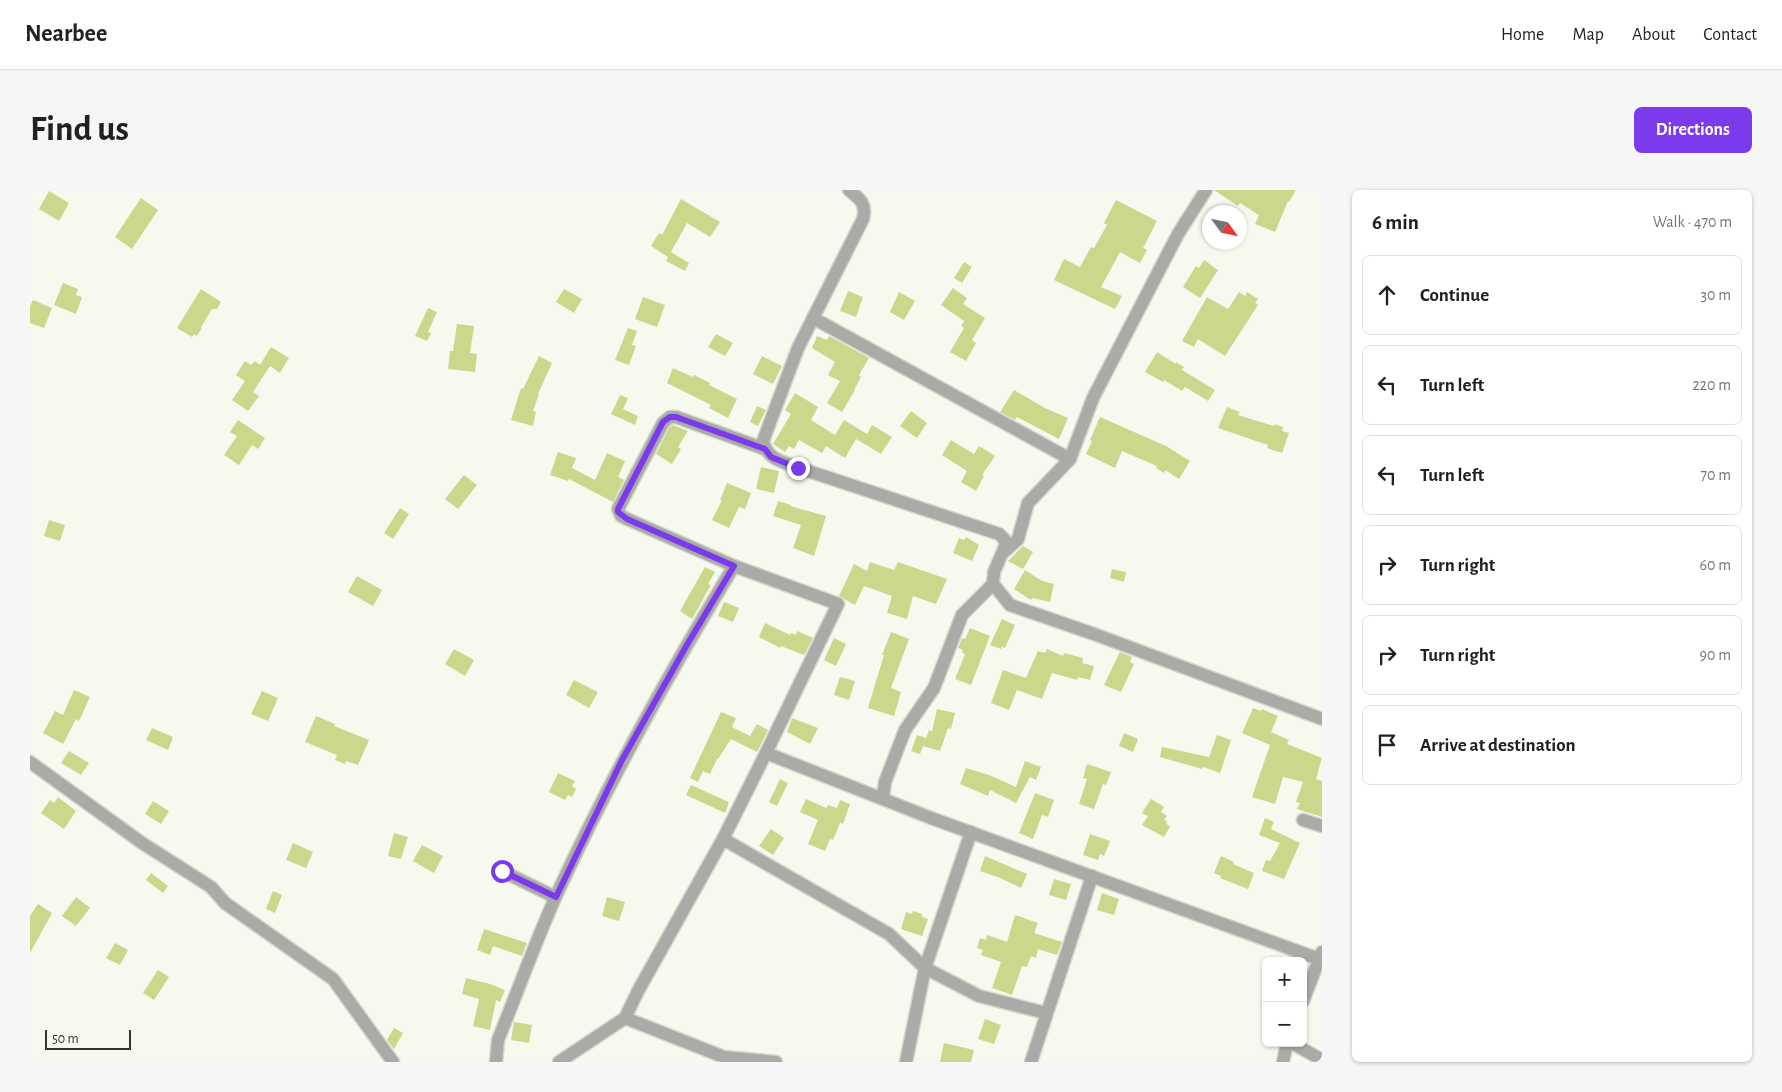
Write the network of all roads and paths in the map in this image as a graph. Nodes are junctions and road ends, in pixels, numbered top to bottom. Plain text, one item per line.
1 (849, 190) edge
2 (1206, 190) edge
3 (813, 318) junction
4 (765, 449) junction
5 (1070, 459) junction
6 (1005, 551) junction
7 (734, 566) junction
8 (992, 584) junction
9 (1322, 719) edge
10 (766, 753) junction
11 (30, 762) edge
12 (883, 798) junction
13 (1303, 820) dead end
14 (1322, 826) edge
15 (971, 832) junction
16 (723, 839) junction
17 (502, 871) dead end
18 (1092, 876) junction
19 (556, 897) junction
20 (1321, 956) edge
21 (925, 968) junction
22 (1307, 991) edge
23 (1046, 1013) junction
24 (625, 1018) junction
25 (1286, 1047) edge
26 (1299, 1047) edge
27 (1322, 1060) edge
28 (394, 1062) edge
29 (496, 1062) edge
30 (559, 1062) edge
31 (776, 1062) edge
32 (906, 1062) edge
33 (1031, 1062) edge
34 (1283, 1062) edge

1 - 3 street
2 - 5 street
3 - 4 street
3 - 5 street
4 - 6 street
4 - 7 street
5 - 6 street
6 - 8 street
7 - 10 street
7 - 19 street
8 - 9 street
8 - 12 street
10 - 12 street
10 - 16 street
11 - 28 street
12 - 15 street
13 - 14 street
15 - 18 street
15 - 21 street
16 - 21 street
16 - 24 street
17 - 19 street
18 - 20 street
18 - 23 street
19 - 29 street
20 - 22 street
21 - 23 street
21 - 32 street
23 - 33 street
24 - 30 street
24 - 31 street
25 - 34 street
26 - 27 street

